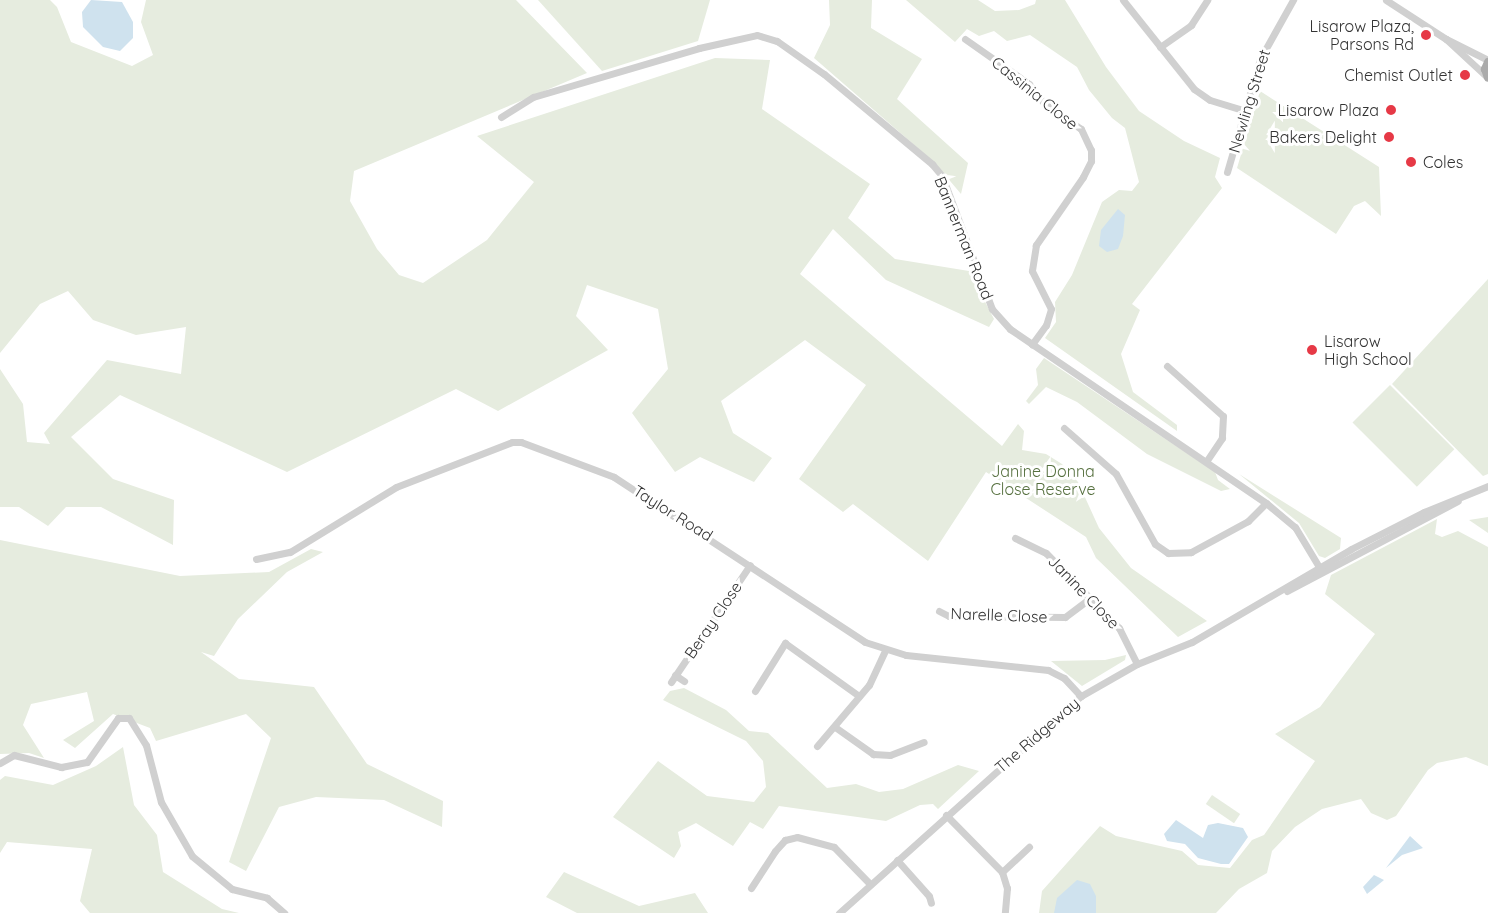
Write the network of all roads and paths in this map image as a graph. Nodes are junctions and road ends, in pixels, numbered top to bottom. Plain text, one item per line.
1 (1123, 0) edge
2 (1207, 0) edge
3 (1293, 0) edge
4 (1386, 0) edge
5 (965, 39) dead end
6 (1446, 39) junction
7 (1160, 48) junction
8 (1488, 61) edge
9 (1487, 77) edge
10 (1246, 111) junction
11 (501, 117) dead end
12 (1227, 172) dead end
13 (1032, 344) junction
14 (1167, 366) dead end
15 (1064, 429) dead end
16 (1207, 460) junction
17 (1488, 486) edge
18 (1478, 489) junction
19 (1266, 503) junction
20 (1424, 512) junction
21 (1421, 521) junction
22 (1015, 538) dead end
23 (1351, 549) junction
24 (1366, 549) junction
25 (256, 559) dead end
26 (750, 565) junction
27 (1319, 567) junction
28 (1329, 569) junction
29 (1090, 598) junction
30 (1264, 601) junction
31 (939, 611) dead end
32 (885, 650) junction
33 (1137, 664) junction
34 (675, 675) junction
35 (684, 681) dead end
36 (670, 682) dead end
37 (755, 691) dead end
38 (859, 696) junction
39 (1081, 696) junction
40 (835, 727) junction
41 (924, 742) dead end
42 (817, 746) dead end
43 (0, 763) edge
44 (946, 815) junction
45 (1029, 847) dead end
46 (897, 860) junction
47 (1002, 872) junction
48 (870, 884) junction
49 (751, 888) dead end
50 (931, 903) dead end
51 (284, 913) edge
52 (839, 913) edge
53 (1005, 913) edge

1 - 7 street
2 - 7 street
3 - 10 street, Newling Street
4 - 6 street
5 - 13 street, Cassinia Close
6 - 8 street
6 - 9 street
7 - 10 street
8 - 9 main road
10 - 12 street, Newling Street
11 - 13 street, Bannerman Road
13 - 16 street, Bannerman Road
14 - 16 street
15 - 19 street
16 - 19 street, Bannerman Road
17 - 18 street, The Ridgeway
18 - 20 street, The Ridgeway
18 - 21 street, The Ridgeway
19 - 27 street, Bannerman Road
20 - 21 street
20 - 23 street, The Ridgeway
21 - 24 street, The Ridgeway
22 - 29 street, Janine Close
23 - 24 street
23 - 27 street, The Ridgeway
24 - 28 street, The Ridgeway
25 - 26 street, Taylor Road
26 - 32 street, Taylor Road
26 - 34 street, Beray Close
27 - 28 street
27 - 30 street, The Ridgeway
28 - 30 street, The Ridgeway
29 - 31 street, Narelle Close
29 - 33 street, Janine Close
30 - 33 street, The Ridgeway
32 - 38 street
32 - 39 street, Taylor Road
33 - 39 street, The Ridgeway
34 - 35 street, Beray Close
34 - 36 street, Beray Close
37 - 38 street
38 - 40 street
39 - 44 street, The Ridgeway
40 - 41 street
40 - 42 street
43 - 51 street
44 - 46 street, The Ridgeway
44 - 47 street
45 - 47 street
46 - 48 street, The Ridgeway
46 - 50 street
47 - 53 street
48 - 49 street
48 - 52 street, The Ridgeway

